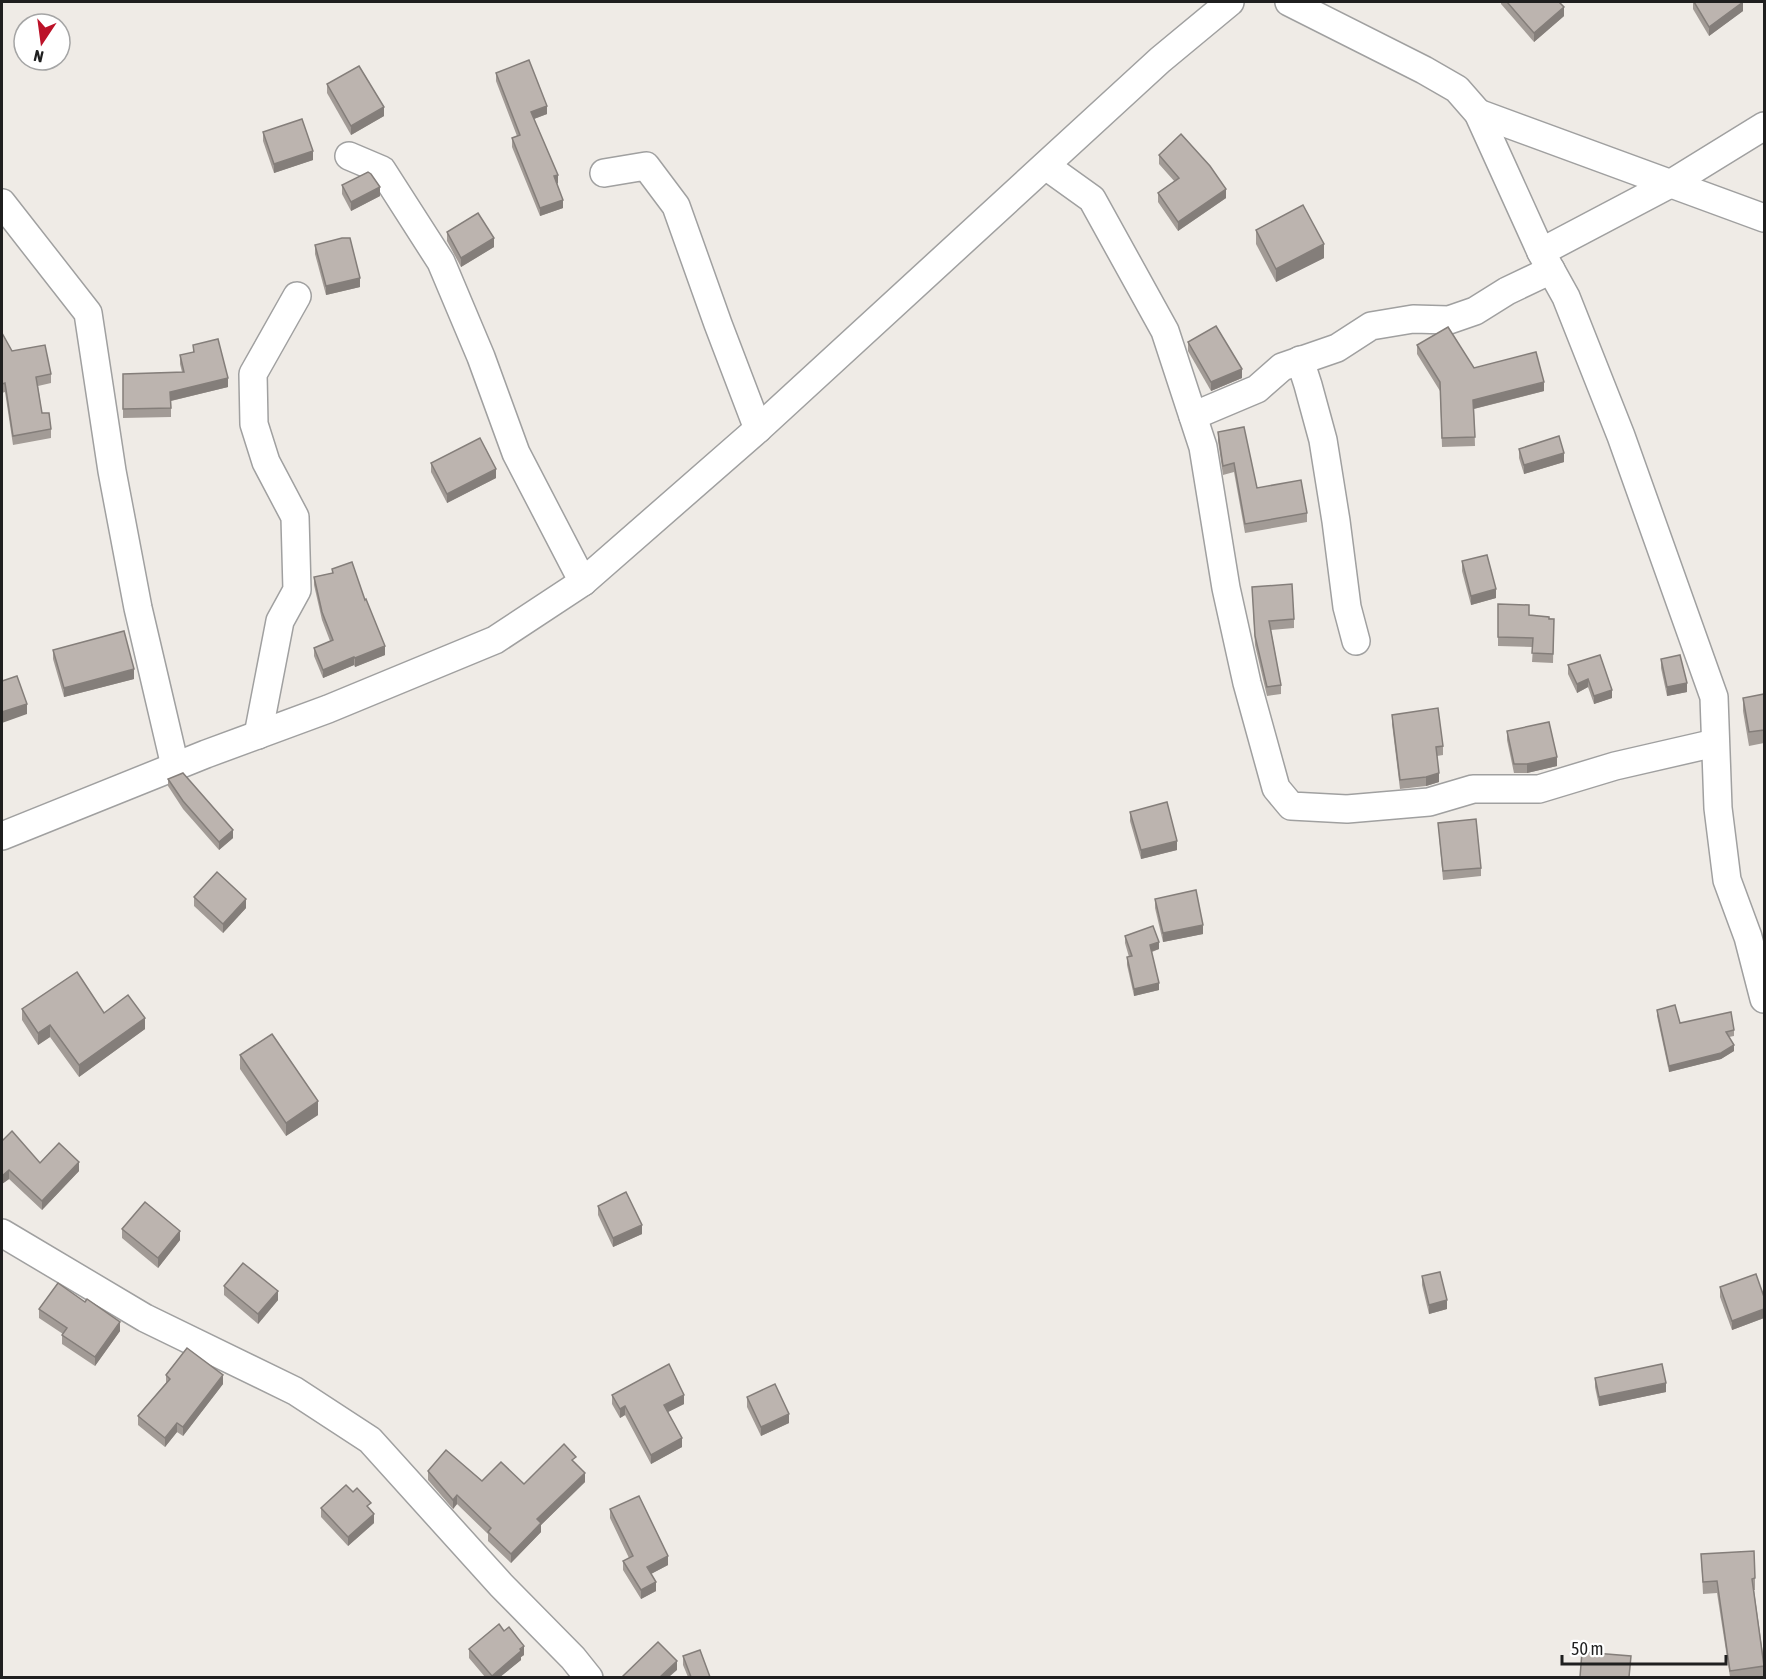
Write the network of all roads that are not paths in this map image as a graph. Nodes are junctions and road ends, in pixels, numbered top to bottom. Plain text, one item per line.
1 (1230, 2) edge
2 (1289, 2) edge
3 (1478, 113) junction
4 (1764, 126) edge
5 (349, 156) dead end
6 (1046, 166) junction
7 (604, 173) dead end
8 (1670, 184) junction
9 (2, 203) edge
10 (1764, 218) edge
11 (1546, 261) junction
12 (297, 296) dead end
13 (1300, 360) junction
14 (1193, 416) junction
15 (758, 429) junction
16 (583, 582) junction
17 (1356, 641) dead end
18 (258, 735) junction
19 (1715, 743) junction
20 (175, 766) junction
21 (2, 836) edge
22 (1764, 999) edge
23 (2, 1233) edge
24 (588, 1677) edge

1 - 6 street
2 - 3 street
3 - 8 street
3 - 11 street
4 - 8 street
5 - 16 street
6 - 14 street
6 - 15 street
7 - 15 street
8 - 10 street
8 - 11 street
9 - 20 street
11 - 13 street
11 - 19 street
12 - 18 street
13 - 14 street
13 - 17 street
14 - 19 street
15 - 16 street
16 - 18 street
18 - 20 street
19 - 22 street
20 - 21 street
23 - 24 street

